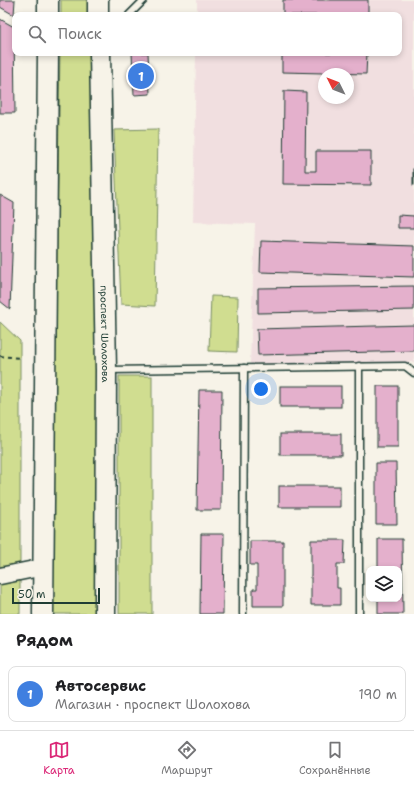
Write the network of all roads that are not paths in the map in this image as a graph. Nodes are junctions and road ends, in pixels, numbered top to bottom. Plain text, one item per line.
1 (48, 0) edge
2 (98, 0) edge
3 (144, 0) edge
4 (48, 12) edge
5 (98, 12) edge
6 (132, 12) edge
7 (48, 56) edge
8 (100, 56) edge
9 (359, 366) junction
10 (244, 368) junction
11 (106, 370) junction
12 (414, 373) edge
13 (44, 567) junction
14 (0, 576) edge
15 (43, 614) edge
16 (105, 614) edge
17 (243, 614) edge
18 (359, 614) edge

1 - 4 main road
2 - 5 main road
3 - 6 lane
7 - 13 main road
8 - 11 main road, проспект Шолохова
9 - 10 lane
9 - 12 lane
9 - 18 lane
10 - 11 lane
10 - 17 lane
11 - 16 main road, проспект Шолохова
13 - 14 street
13 - 15 main road

